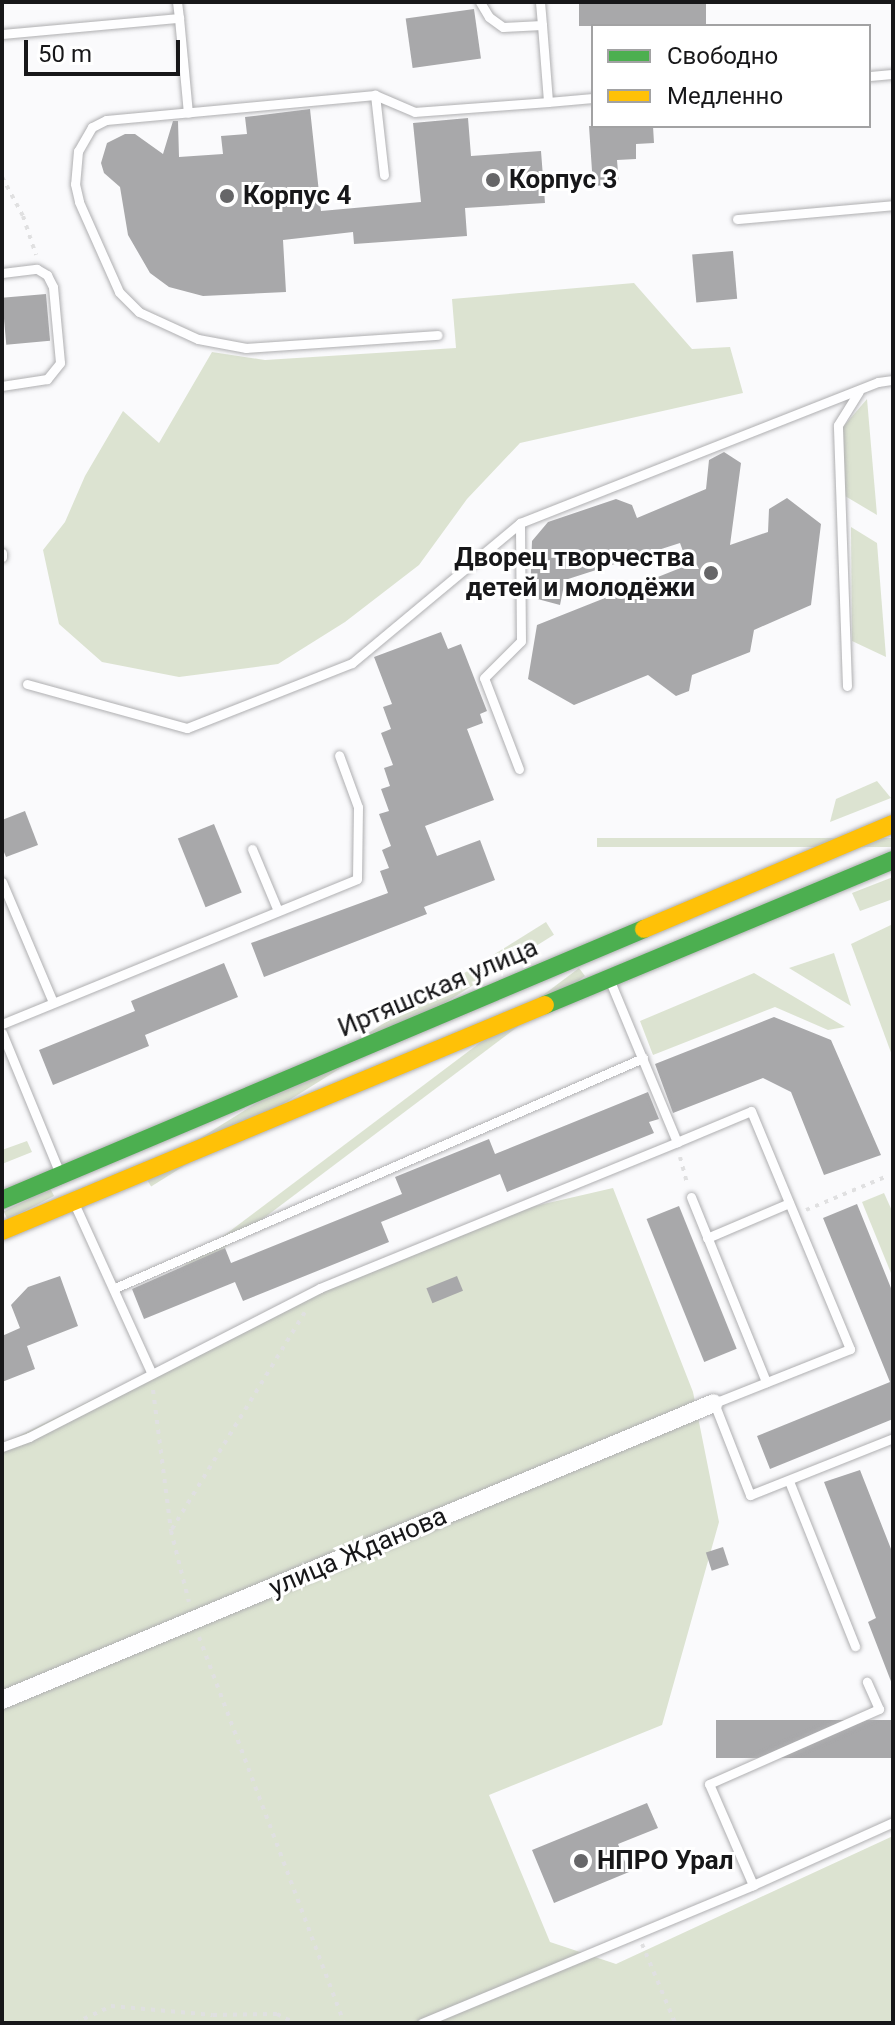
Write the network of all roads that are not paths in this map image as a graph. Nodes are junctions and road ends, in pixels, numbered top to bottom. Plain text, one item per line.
1 (177, 2) edge
2 (480, 2) edge
3 (540, 2) edge
4 (179, 18) junction
5 (542, 25) junction
6 (2, 34) edge
7 (893, 74) edge
8 (871, 76) edge
9 (375, 95) junction
10 (591, 98) edge
11 (548, 102) junction
12 (188, 113) junction
13 (384, 175) dead end
14 (893, 205) edge
15 (737, 219) dead end
16 (2, 273) edge
17 (438, 335) dead end
18 (893, 380) edge
19 (2, 386) edge
20 (859, 392) junction
21 (520, 523) junction
22 (27, 684) dead end
23 (847, 686) dead end
24 (339, 755) dead end
25 (519, 769) dead end
26 (893, 824) edge
27 (252, 849) dead end
28 (893, 860) edge
29 (2, 882) edge
30 (278, 911) junction
31 (596, 950) junction
32 (608, 978) junction
33 (53, 1002) junction
34 (2, 1024) edge
35 (2, 1033) edge
36 (643, 1058) junction
37 (677, 1142) junction
38 (61, 1175) junction
39 (691, 1197) road end
40 (2, 1200) edge
41 (73, 1200) junction
42 (789, 1203) junction
43 (2, 1231) edge
44 (707, 1238) junction
45 (115, 1288) junction
46 (151, 1372) junction
47 (766, 1382) junction
48 (714, 1403) junction
49 (893, 1438) edge
50 (2, 1447) edge
51 (789, 1481) junction
52 (855, 1646) dead end
53 (867, 1682) dead end
54 (2, 1700) edge
55 (893, 1822) edge
56 (753, 1885) junction
57 (422, 2023) edge

1 - 4 lane
2 - 5 lane
3 - 5 lane
4 - 6 lane
4 - 12 lane
5 - 11 lane
7 - 8 lane
9 - 11 lane
9 - 12 lane
9 - 13 lane
10 - 11 lane
12 - 17 lane
14 - 15 lane
16 - 19 lane
18 - 20 lane
20 - 21 lane
20 - 23 lane
21 - 22 lane
21 - 25 lane
24 - 30 lane
26 - 31 street, Иртяшская улица
27 - 30 lane
28 - 32 street
29 - 33 lane
30 - 33 lane
31 - 32 street
31 - 38 street, Иртяшская улица
32 - 36 lane
32 - 41 street
33 - 34 lane
35 - 38 lane
36 - 37 lane
36 - 45 lane
37 - 42 lane
37 - 46 lane
38 - 40 street, Иртяшская улица
38 - 41 street
39 - 44 lane
41 - 43 street
41 - 45 lane
42 - 44 lane
42 - 47 lane
44 - 47 lane
45 - 46 lane
46 - 50 lane
47 - 48 lane
48 - 51 lane
48 - 54 street, улица Жданова
49 - 51 lane
51 - 52 lane
53 - 56 lane
55 - 56 lane
56 - 57 lane

